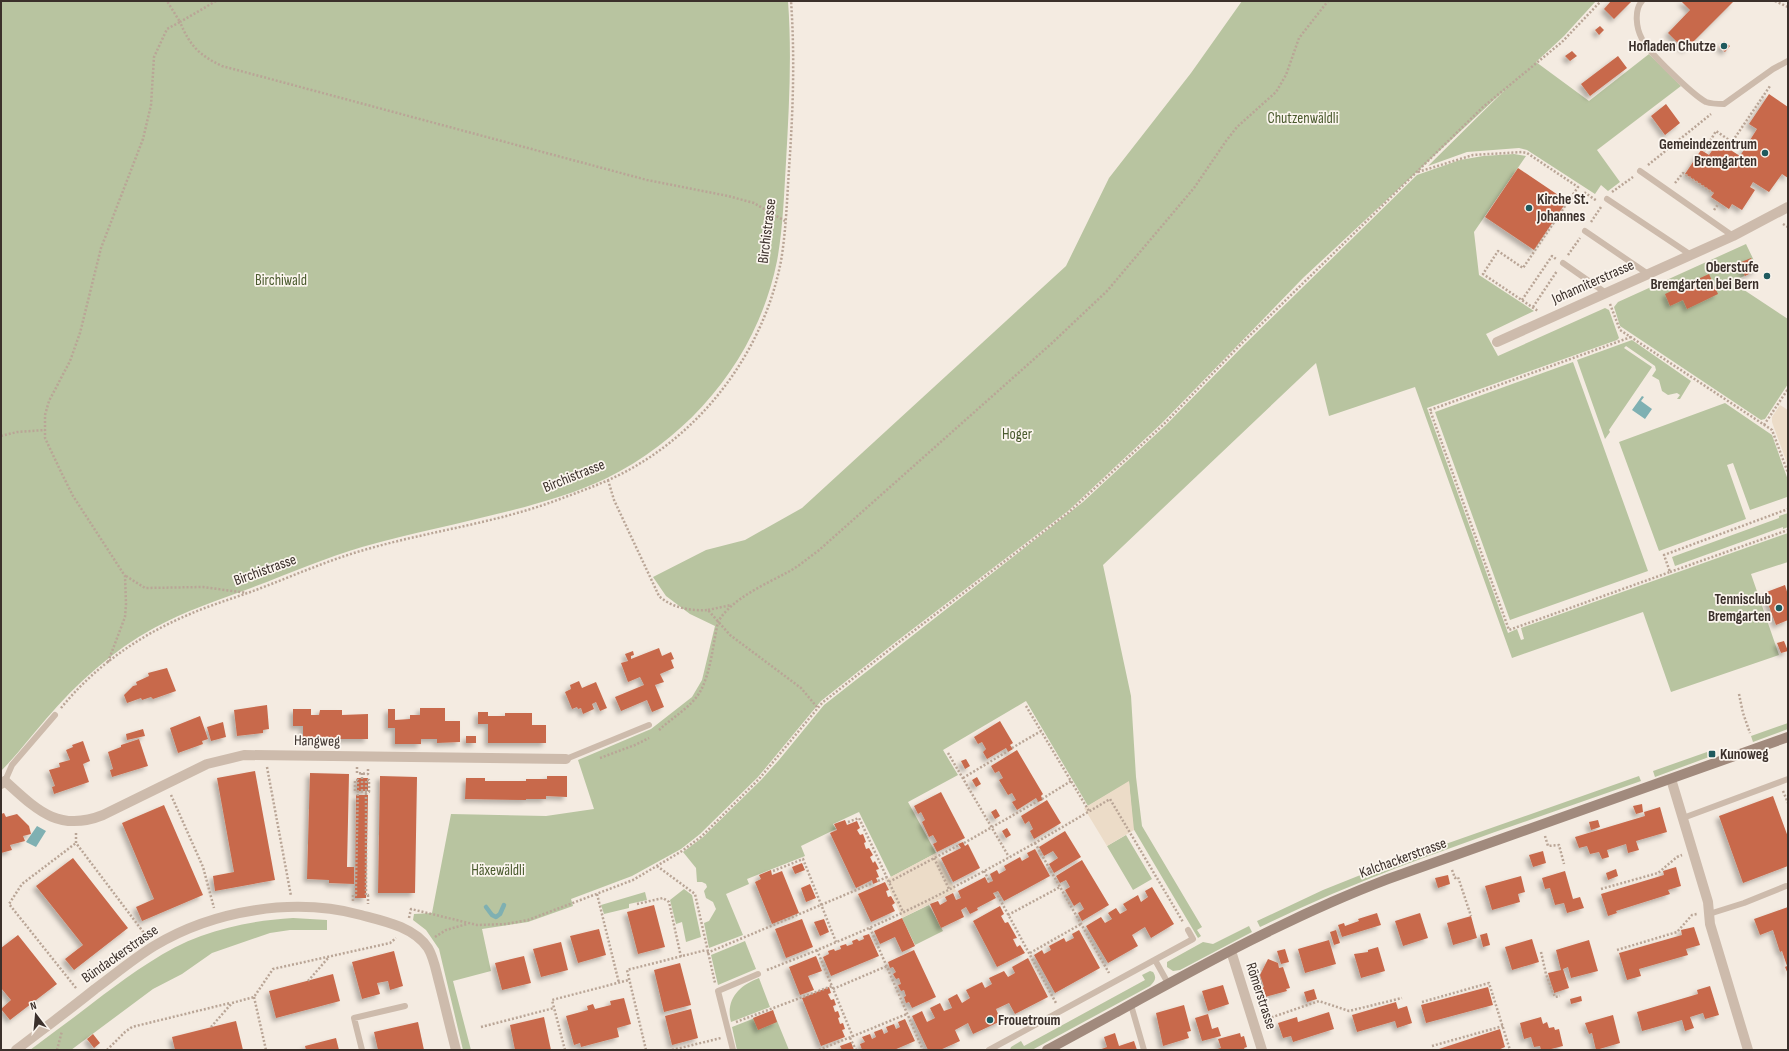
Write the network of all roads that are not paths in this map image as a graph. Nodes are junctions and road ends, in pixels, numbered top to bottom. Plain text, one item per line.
1 (1642, 1) edge
2 (1788, 62) edge
3 (1640, 171) dead end
4 (1607, 198) dead end
5 (1788, 207) edge
6 (1585, 231) dead end
7 (1733, 236) junction
8 (1691, 255) junction
9 (1563, 263) dead end
10 (1648, 274) junction
11 (1606, 293) junction
12 (1497, 342) dead end
13 (55, 715) road end
14 (649, 726) dead end
15 (1788, 737) edge
16 (566, 759) joint
17 (1671, 778) junction
18 (1788, 779) edge
19 (3, 783) edge
20 (1683, 818) junction
21 (1786, 886) dead end
22 (1709, 912) junction
23 (1188, 930) road end
24 (1231, 951) junction
25 (1155, 960) junction
26 (758, 974) road end
27 (1169, 984) junction
28 (1132, 1005) junction
29 (404, 1006) dead end
30 (1000, 1048) edge
31 (16, 1050) edge
32 (362, 1050) edge
33 (456, 1050) edge
34 (733, 1050) edge
35 (990, 1050) edge
36 (1047, 1050) edge
37 (1144, 1050) edge
38 (1262, 1050) edge
39 (1748, 1050) edge

1 - 2 lane
3 - 7 lane
4 - 8 lane
5 - 7 street, Johanniterstrasse
6 - 10 lane
7 - 8 street, Johanniterstrasse
8 - 10 street, Johanniterstrasse
9 - 11 lane
10 - 11 street, Johanniterstrasse
11 - 12 street, Johanniterstrasse
13 - 19 lane
14 - 16 lane, Hangweg
15 - 17 street, Kalchackerstrasse
16 - 19 street, Hangweg
17 - 20 street
17 - 24 street, Kalchackerstrasse
18 - 20 lane
20 - 22 street
21 - 22 lane
22 - 39 street
23 - 25 lane
24 - 27 street, Kalchackerstrasse
24 - 38 street, Römerstrasse
25 - 27 lane
25 - 30 lane
26 - 34 lane
27 - 28 street, Kalchackerstrasse
28 - 36 street, Kalchackerstrasse
28 - 37 lane
29 - 32 lane
30 - 35 lane
31 - 33 street, Bündackerstrasse

